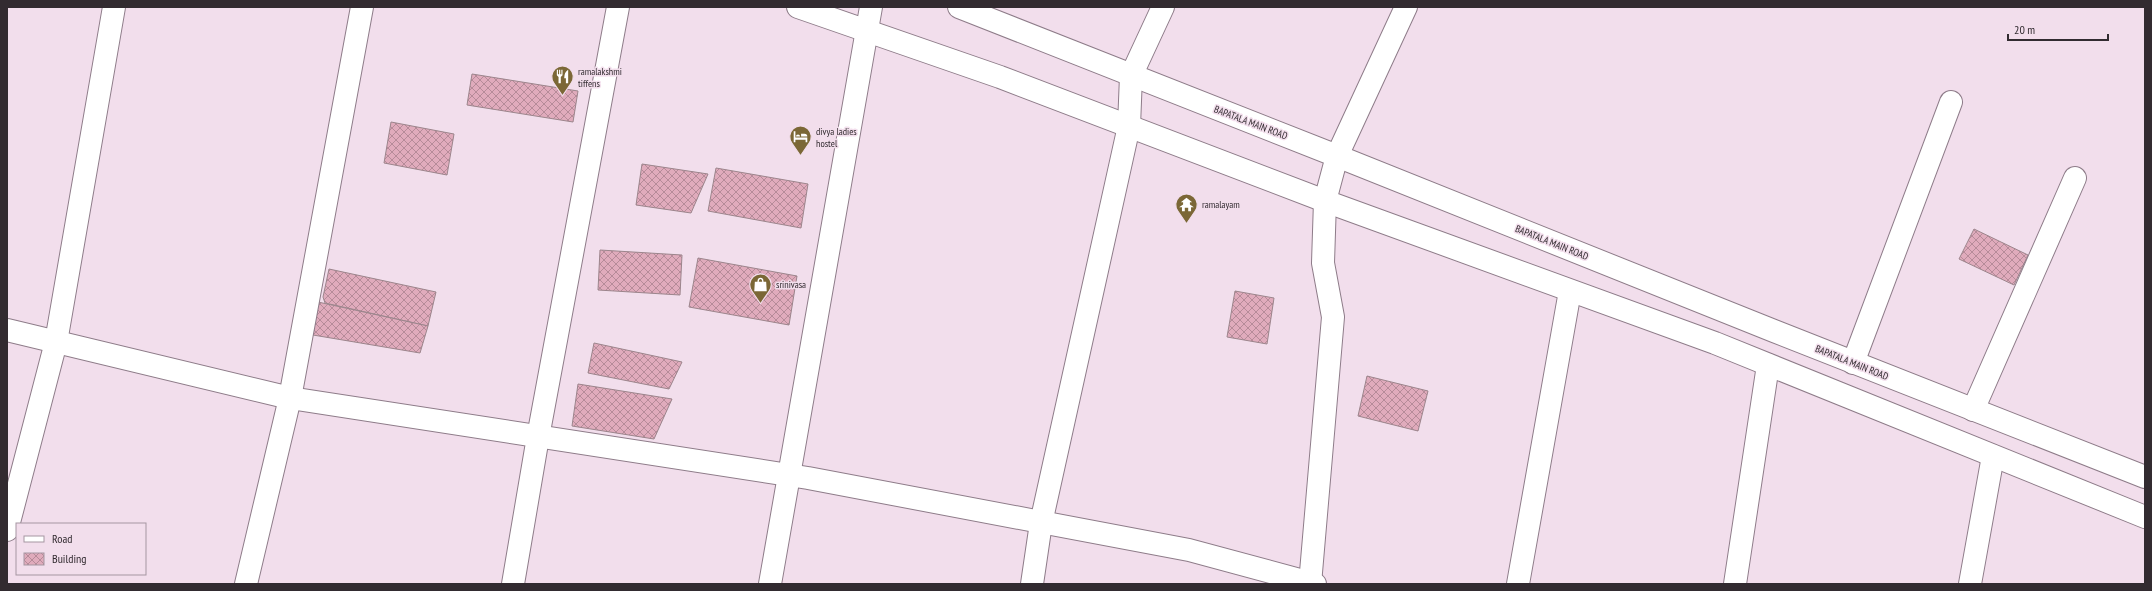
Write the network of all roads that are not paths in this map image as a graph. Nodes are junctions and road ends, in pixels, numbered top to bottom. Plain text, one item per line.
1 (114, 7) edge
2 (362, 7) edge
3 (618, 7) edge
4 (798, 7) edge
5 (871, 7) edge
6 (959, 7) edge
7 (1163, 7) edge
8 (1406, 7) edge
9 (867, 31) junction
10 (1131, 76) junction
11 (1951, 102) dead end
12 (1128, 126) junction
13 (1337, 156) junction
14 (2075, 178) dead end
15 (1324, 201) junction
16 (1570, 291) junction
17 (7, 330) edge
18 (56, 342) junction
19 (1853, 363) junction
20 (1768, 365) junction
21 (290, 398) junction
22 (1973, 410) junction
23 (538, 437) junction
24 (1993, 456) junction
25 (789, 475) junction
26 (2145, 477) edge
27 (2145, 517) edge
28 (1041, 523) junction
29 (7, 530) edge
30 (1312, 583) edge
31 (246, 584) edge
32 (513, 584) edge
33 (770, 584) edge
34 (1032, 584) edge
35 (1518, 584) edge
36 (1735, 584) edge
37 (1970, 584) edge

1 - 18 street
2 - 21 street
3 - 23 street
4 - 9 street
5 - 9 street
6 - 10 street, BAPATALA MAIN ROAD
7 - 10 street
8 - 13 street
9 - 12 street
9 - 25 street
10 - 12 street
10 - 13 street, BAPATALA MAIN ROAD
11 - 19 street
12 - 15 street
12 - 28 street
13 - 15 street
13 - 19 street, BAPATALA MAIN ROAD
14 - 22 street
15 - 16 street
15 - 30 street
16 - 20 street
16 - 35 street
17 - 18 street
18 - 21 street
18 - 29 street
19 - 22 street, BAPATALA MAIN ROAD
20 - 24 street
20 - 36 street
21 - 23 street
21 - 31 street
22 - 26 street, BAPATALA MAIN ROAD
23 - 25 street
23 - 32 street
24 - 27 street
24 - 37 street
25 - 28 street
25 - 33 street
28 - 30 street
28 - 34 street

